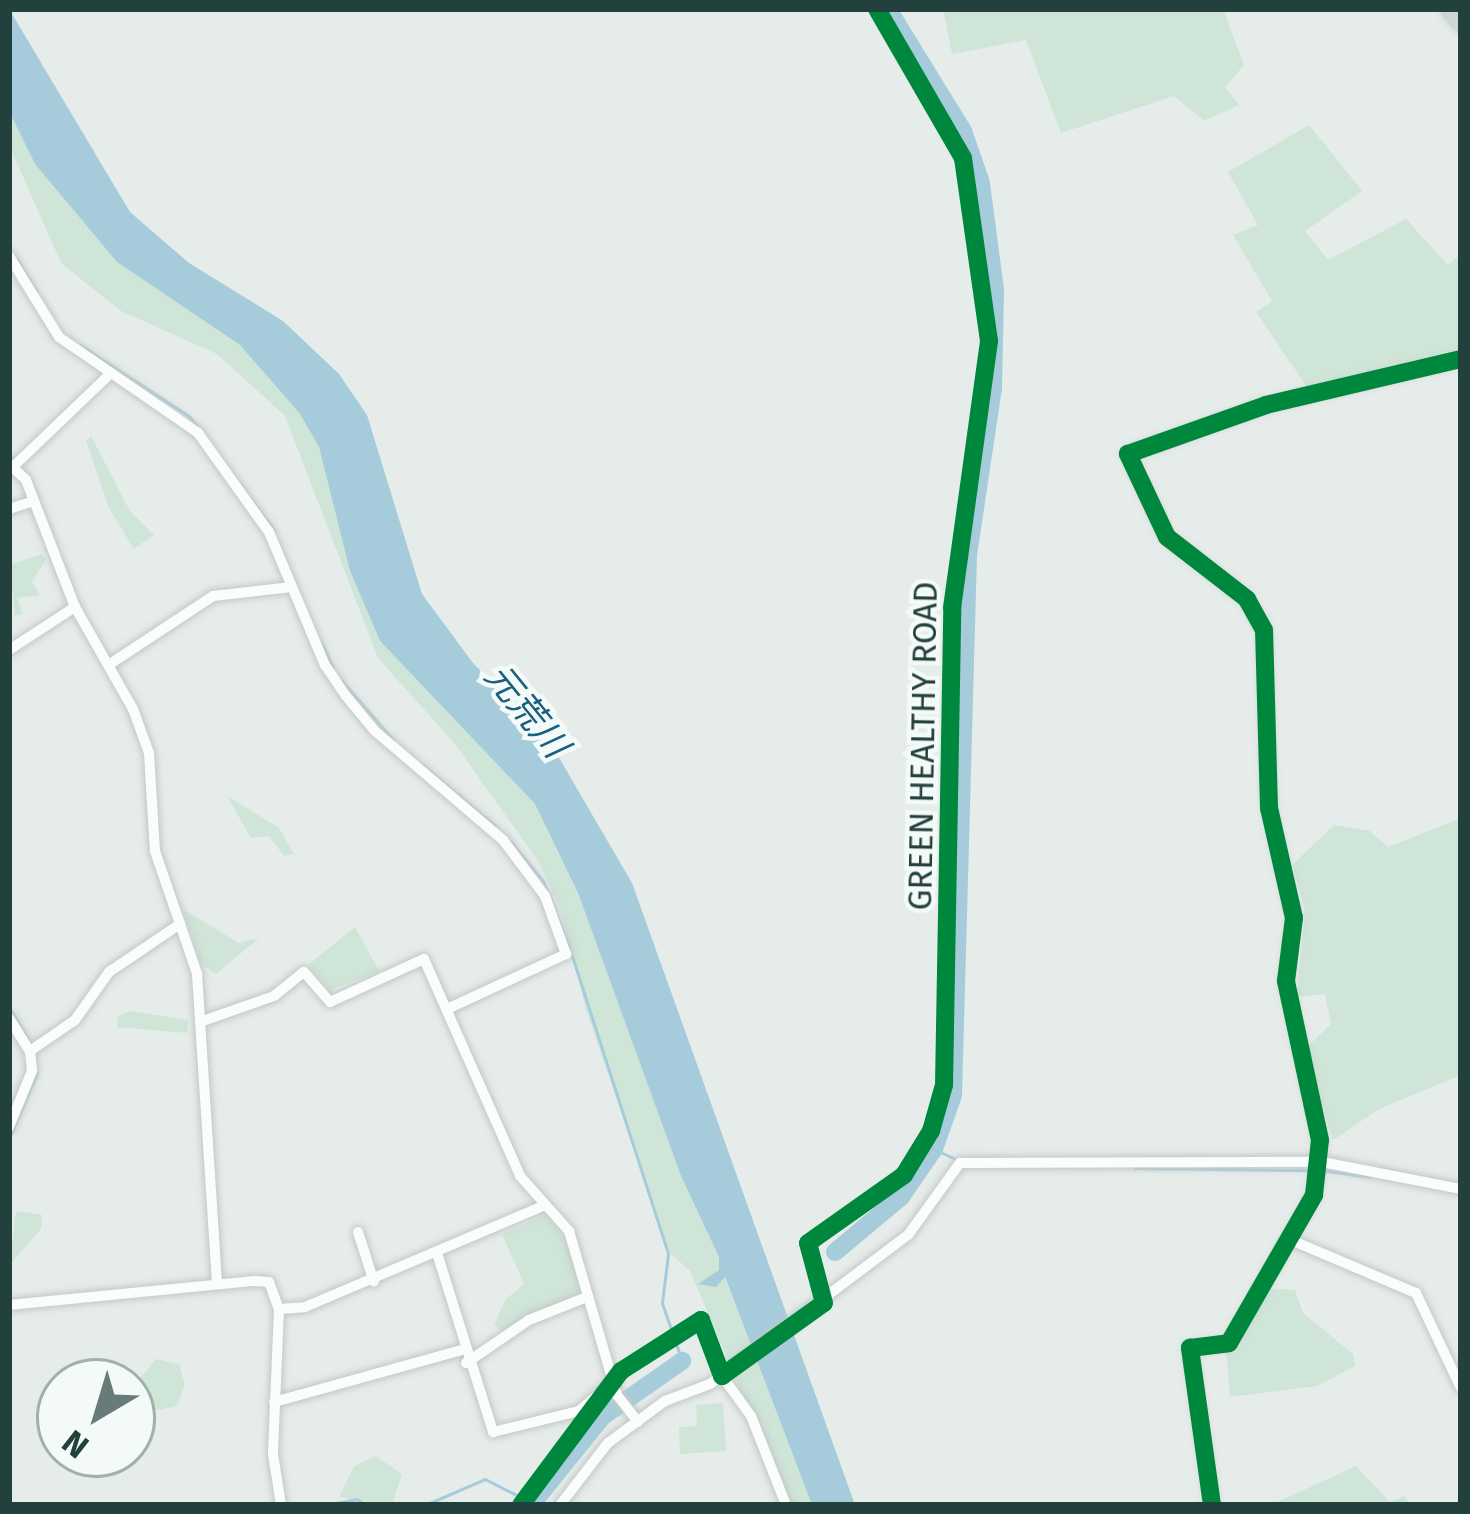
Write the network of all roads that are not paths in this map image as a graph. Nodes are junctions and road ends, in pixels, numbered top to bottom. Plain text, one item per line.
1 (1452, 9) edge
2 (1461, 21) edge
3 (9, 256) edge
4 (1461, 359) edge
5 (110, 373) junction
6 (11, 465) edge
7 (34, 501) junction
8 (9, 509) edge
9 (291, 586) junction
10 (74, 607) junction
11 (9, 650) edge
12 (110, 664) junction
13 (180, 924) junction
14 (449, 1008) junction
15 (9, 1018) edge
16 (200, 1022) junction
17 (30, 1051) junction
18 (9, 1127) edge
19 (1322, 1162) junction
20 (1461, 1189) edge
21 (543, 1206) junction
22 (358, 1232) dead end
23 (1291, 1240) junction
24 (437, 1253) junction
25 (217, 1281) junction
26 (374, 1282) junction
27 (587, 1298) junction
28 (9, 1305) edge
29 (279, 1309) junction
30 (461, 1350) junction
31 (466, 1364) junction
32 (725, 1373) junction
33 (614, 1381) junction
34 (1461, 1388) edge
35 (274, 1402) junction
36 (638, 1422) junction
37 (564, 1503) edge
38 (281, 1505) edge
39 (786, 1505) edge
40 (1212, 1505) edge

1 - 2 main road
3 - 5 street
4 - 19 street
5 - 6 street
5 - 9 street
6 - 7 street
7 - 8 street
7 - 10 street
9 - 12 street
9 - 14 street
10 - 11 street
10 - 12 street
12 - 13 street
13 - 16 street
13 - 17 street
14 - 16 street
14 - 21 street
15 - 17 street
16 - 25 street
17 - 18 street
19 - 20 street
19 - 23 street
19 - 32 street
21 - 24 street
21 - 27 street
22 - 26 street
23 - 34 street
23 - 40 street
24 - 26 street
24 - 30 street
25 - 28 street
25 - 29 street
26 - 29 street
27 - 31 street
27 - 33 street
29 - 35 street
30 - 31 street
30 - 35 street
31 - 33 street
32 - 36 street
32 - 39 street
33 - 36 street
35 - 38 street
36 - 37 street

